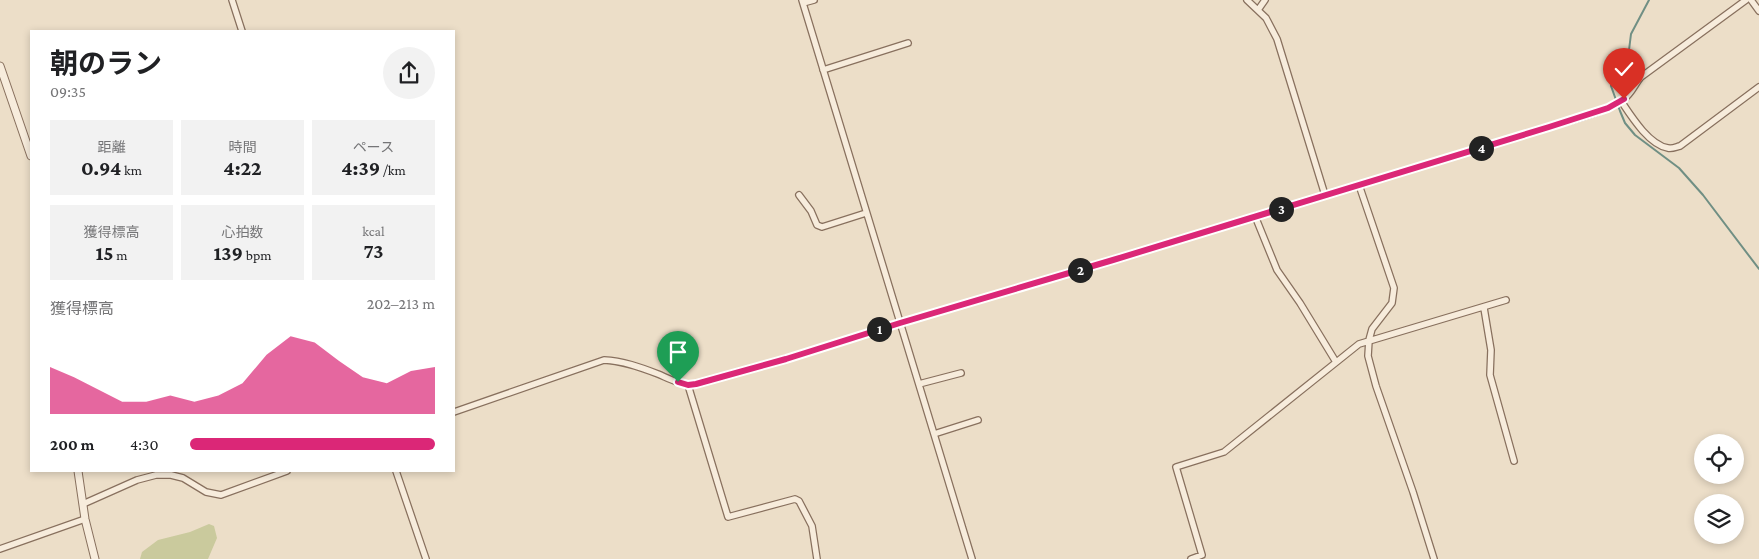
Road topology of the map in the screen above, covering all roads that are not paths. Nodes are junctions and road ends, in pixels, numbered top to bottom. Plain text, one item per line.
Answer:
1 (232, 0) edge
2 (814, 0) edge
3 (1247, 0) edge
4 (1265, 0) edge
5 (1746, 0) edge
6 (1751, 0) edge
7 (803, 2) edge
8 (1258, 10) junction
9 (1759, 11) edge
10 (242, 30) edge
11 (908, 43) dead end
12 (0, 66) edge
13 (823, 70) junction
14 (1759, 88) edge
15 (1621, 101) junction
16 (30, 153) edge
17 (1359, 185) junction
18 (799, 195) dead end
19 (1325, 195) junction
20 (866, 213) junction
21 (1255, 216) junction
22 (1506, 300) dead end
23 (1484, 308) junction
24 (900, 323) junction
25 (1369, 340) junction
26 (1336, 362) junction
27 (962, 373) dead end
28 (918, 384) junction
29 (688, 385) junction
30 (455, 412) edge
31 (978, 420) dead end
32 (934, 434) junction
33 (1514, 461) dead end
34 (78, 472) edge
35 (284, 472) edge
36 (396, 472) edge
37 (83, 504) junction
38 (86, 518) junction
39 (0, 550) edge
40 (96, 559) edge
41 (426, 559) edge
42 (817, 559) edge
43 (972, 559) edge
44 (1191, 559) edge
45 (1434, 559) edge

1 - 10 street
2 - 7 street
3 - 8 street
4 - 8 street
5 - 15 street
6 - 9 street
7 - 13 street
8 - 19 street
11 - 13 street
12 - 16 street
13 - 20 street
14 - 15 street
15 - 17 street
17 - 19 street
17 - 25 street
18 - 20 street
19 - 21 street
20 - 24 street
21 - 24 street
21 - 26 street
22 - 23 street
23 - 25 street
23 - 33 street
24 - 28 street
24 - 29 street
25 - 26 street
25 - 45 street
26 - 44 street
27 - 28 street
28 - 32 street
29 - 30 street
29 - 42 street
31 - 32 street
32 - 43 street
34 - 37 street
35 - 37 street
36 - 41 street
37 - 38 street
38 - 39 street
38 - 40 street

